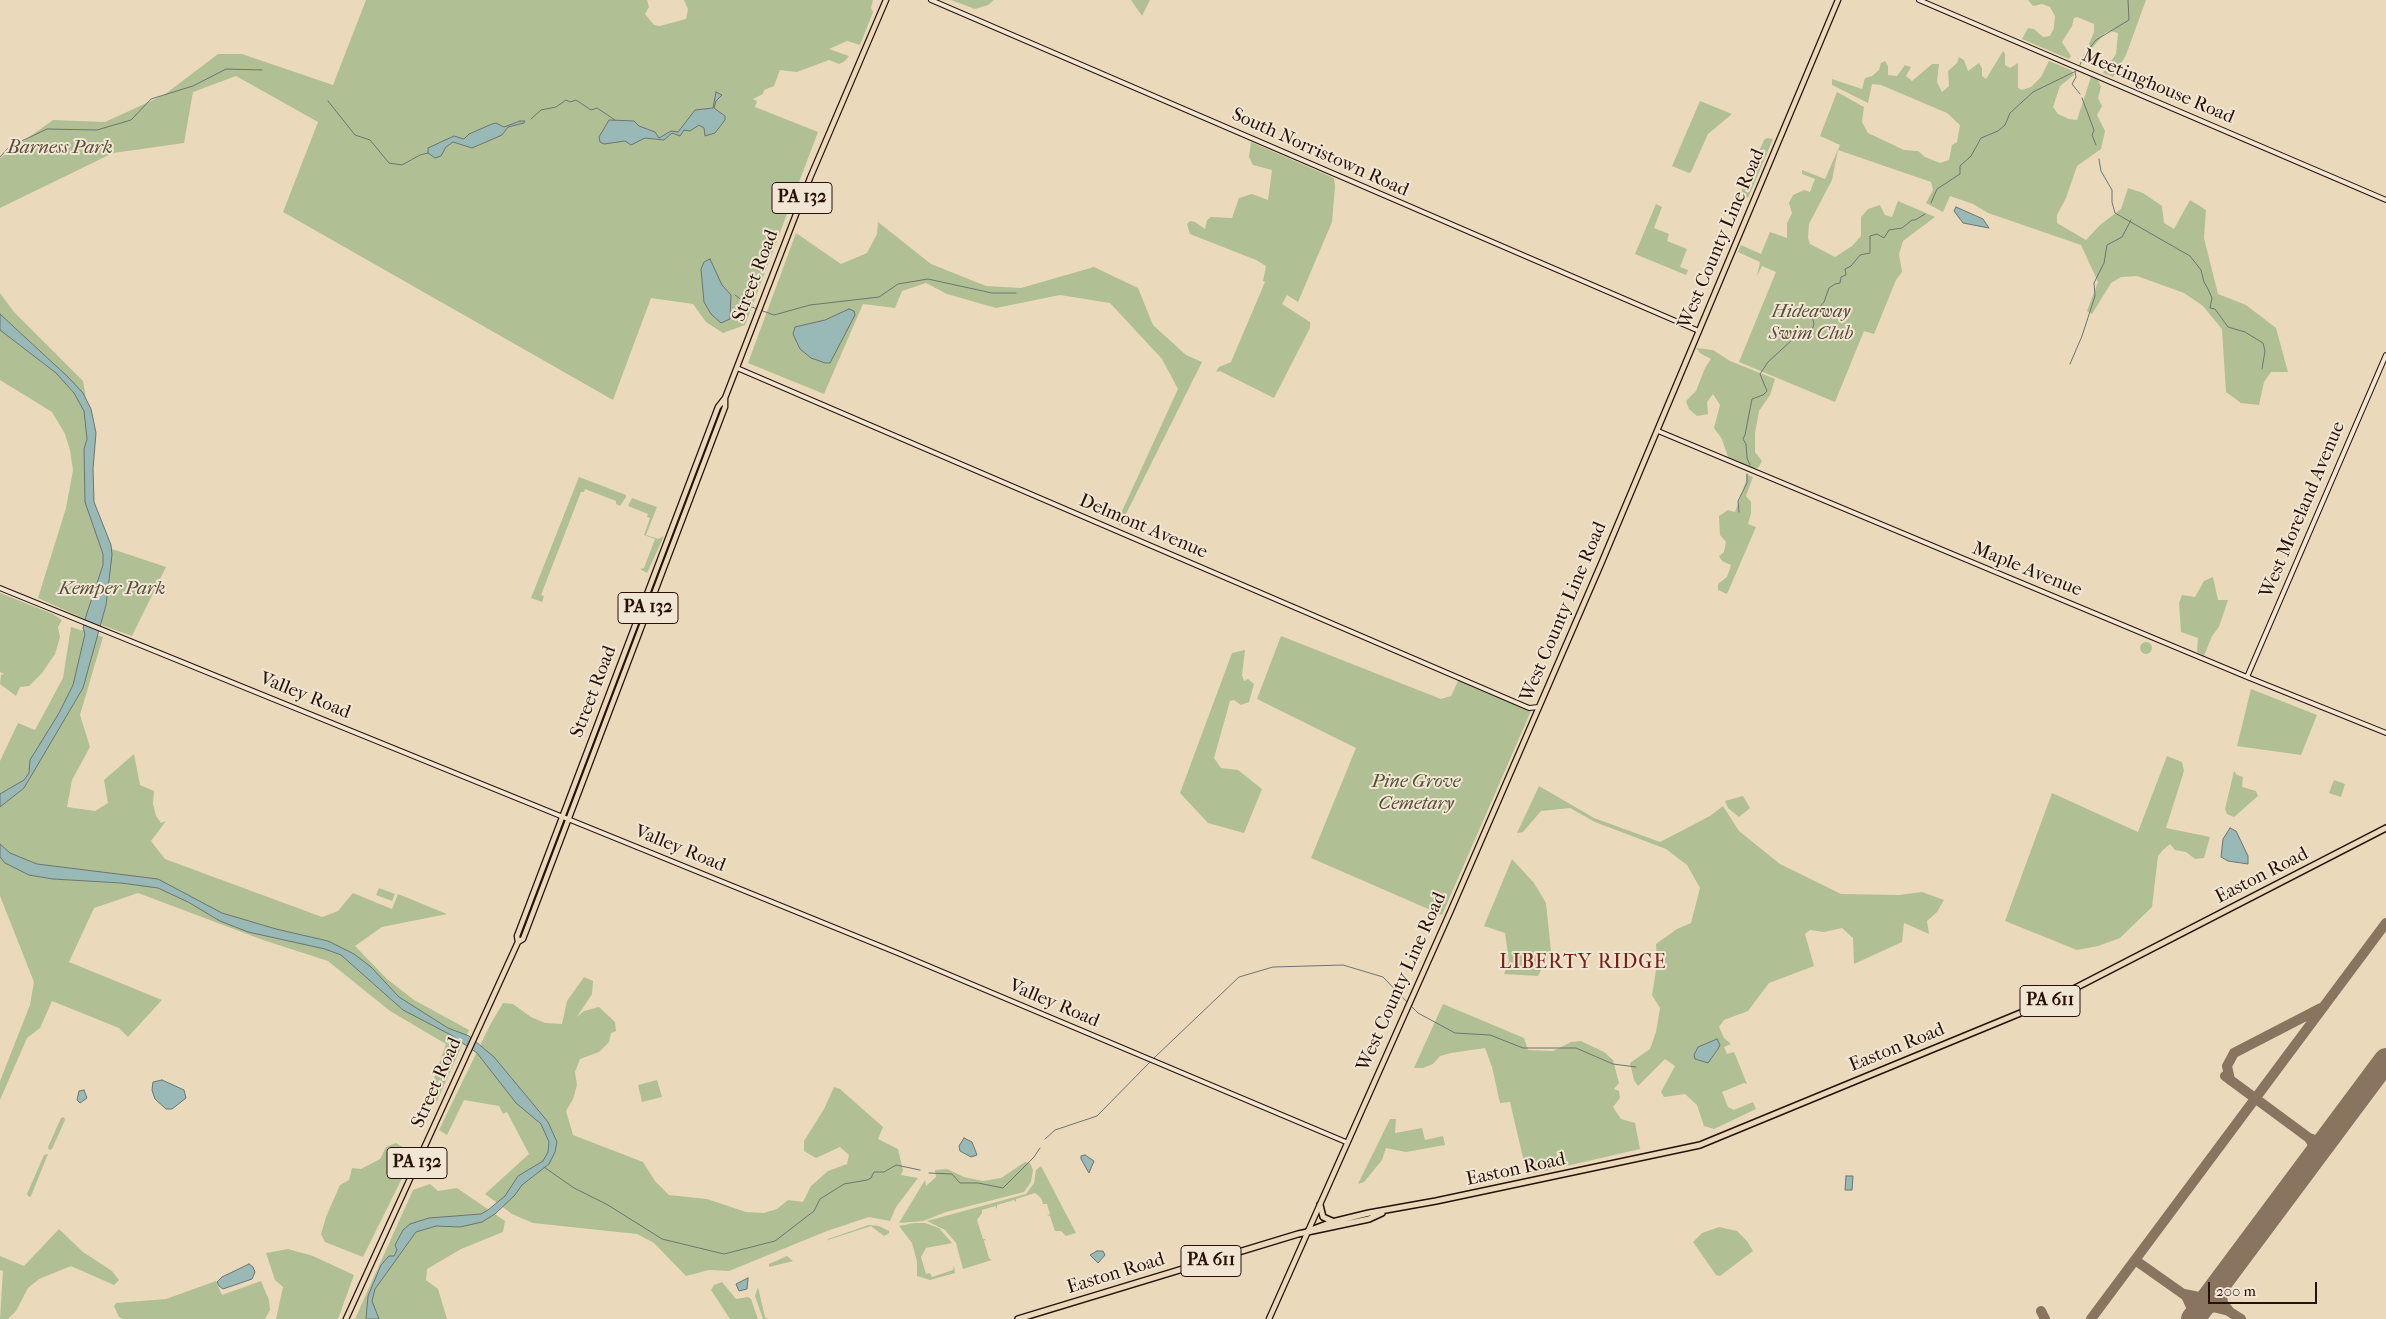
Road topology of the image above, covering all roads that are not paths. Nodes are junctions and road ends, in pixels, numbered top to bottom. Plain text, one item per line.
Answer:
1 (886, 0) edge
2 (931, 0) edge
3 (1838, 0) edge
4 (1919, 0) edge
5 (2386, 200) edge
6 (1699, 331) junction
7 (2386, 354) edge
8 (737, 368) junction
9 (725, 398) junction
10 (1658, 431) junction
11 (0, 588) edge
12 (2246, 678) junction
13 (1539, 708) junction
14 (2386, 733) edge
15 (563, 815) junction
16 (569, 818) junction
17 (2386, 828) edge
18 (518, 942) junction
19 (1346, 1142) junction
20 (1320, 1205) junction
21 (1389, 1210) junction
22 (1332, 1222) junction
23 (1308, 1231) junction
24 (346, 1319) edge
25 (1018, 1319) edge
26 (1269, 1319) edge

1 - 8 main road, Street Road / PA 132
2 - 6 street, South Norristown Road
3 - 6 main road, West County Line Road
4 - 5 street, Meetinghouse Road
6 - 10 main road, West County Line Road
7 - 12 street, West Moreland Avenue
8 - 9 main road, Street Road / PA 132
8 - 13 street, Delmont Avenue
9 - 15 main road, Street Road / PA 132
9 - 16 main road, Street Road / PA 132
10 - 12 street, Maple Avenue
10 - 13 main road, West County Line Road
11 - 15 street, Valley Road
12 - 14 street, Maple Avenue
13 - 19 main road, West County Line Road
15 - 16 street, Valley Road
15 - 18 main road, Street Road / PA 132
16 - 18 main road, Street Road / PA 132
16 - 19 street, Valley Road
17 - 21 highway, Easton Road / PA 611
18 - 24 main road, Street Road / PA 132
19 - 20 main road, West County Line Road
20 - 22 highway
20 - 23 main road, West County Line Road
21 - 22 highway, Easton Road / PA 611
21 - 23 highway, Easton Road / PA 611
22 - 23 highway, Easton Road / PA 611
23 - 25 highway, Easton Road / PA 611
23 - 26 main road, West County Line Road

